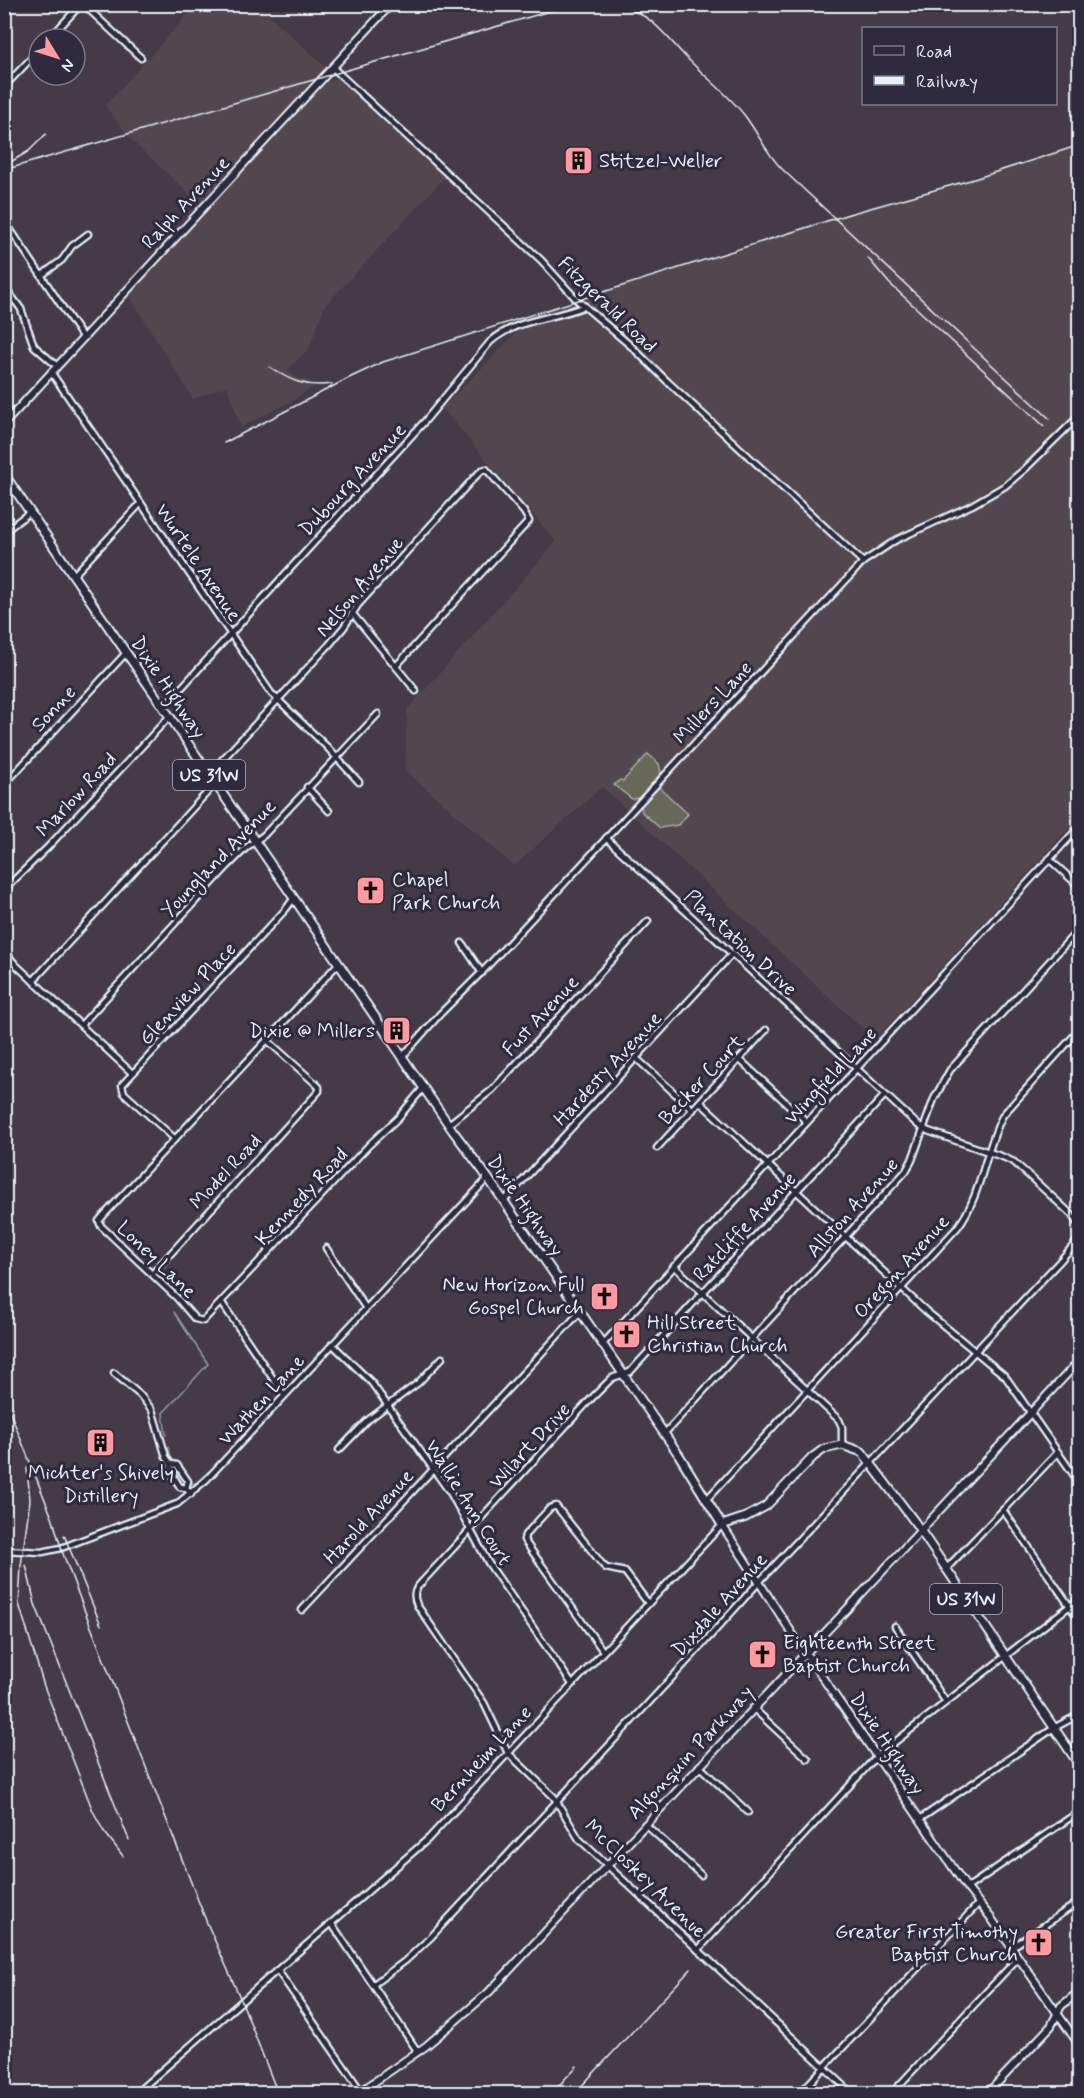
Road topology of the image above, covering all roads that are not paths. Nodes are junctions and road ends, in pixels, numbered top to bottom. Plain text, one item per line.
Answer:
1 (82, 4) edge
2 (391, 4) edge
3 (60, 27) edge
4 (141, 58) dead end
5 (27, 63) edge
6 (333, 68) junction
7 (4, 87) edge
8 (4, 220) edge
9 (88, 234) dead end
10 (42, 275) junction
11 (4, 293) edge
12 (585, 306) junction
13 (83, 338) junction
14 (57, 366) junction
15 (51, 372) junction
16 (1080, 415) edge
17 (4, 424) edge
18 (4, 474) edge
19 (141, 503) junction
20 (30, 512) junction
21 (4, 532) edge
22 (863, 562) junction
23 (73, 576) junction
24 (352, 614) junction
25 (230, 633) junction
26 (126, 653) junction
27 (396, 666) junction
28 (416, 691) dead end
29 (277, 700) junction
30 (163, 708) junction
31 (378, 714) dead end
32 (169, 717) junction
33 (337, 757) junction
34 (209, 774) junction
35 (359, 782) dead end
36 (215, 784) junction
37 (4, 785) edge
38 (307, 787) junction
39 (329, 811) dead end
40 (1080, 826) edge
41 (606, 838) junction
42 (256, 840) junction
43 (1049, 859) junction
44 (1080, 887) edge
45 (4, 890) edge
46 (294, 898) junction
47 (648, 921) dead end
48 (1080, 928) edge
49 (462, 943) dead end
50 (4, 951) edge
51 (732, 954) junction
52 (338, 964) junction
53 (482, 972) junction
54 (33, 981) junction
55 (81, 1025) junction
56 (1080, 1029) edge
57 (766, 1030) dead end
58 (267, 1040) junction
59 (403, 1056) junction
60 (636, 1058) junction
61 (739, 1059) junction
62 (856, 1068) junction
63 (132, 1073) junction
64 (424, 1087) junction
65 (885, 1095) junction
66 (700, 1102) junction
67 (693, 1110) junction
68 (807, 1122) junction
69 (449, 1124) junction
70 (923, 1128) junction
71 (175, 1139) junction
72 (657, 1148) dead end
73 (988, 1152) junction
74 (768, 1164) junction
75 (488, 1178) junction
76 (796, 1191) junction
77 (504, 1201) junction
78 (1080, 1227) edge
79 (845, 1237) junction
80 (1080, 1238) edge
81 (326, 1248) dead end
82 (674, 1266) junction
83 (152, 1274) junction
84 (901, 1289) junction
85 (702, 1293) junction
86 (222, 1303) junction
87 (365, 1307) junction
88 (580, 1312) junction
89 (198, 1321) joint
90 (752, 1339) junction
91 (332, 1344) junction
92 (602, 1345) junction
93 (976, 1352) junction
94 (442, 1358) dead end
95 (1080, 1360) edge
96 (114, 1373) dead end
97 (622, 1373) junction
98 (808, 1390) junction
99 (284, 1395) junction
100 (388, 1406) junction
101 (1031, 1412) junction
102 (664, 1434) junction
103 (842, 1444) junction
104 (339, 1450) dead end
105 (1058, 1452) junction
106 (872, 1462) junction
107 (171, 1464) junction
108 (432, 1470) junction
109 (1080, 1484) edge
110 (186, 1488) junction
111 (191, 1494) junction
112 (707, 1499) junction
113 (1003, 1510) junction
114 (722, 1525) junction
115 (470, 1530) junction
116 (920, 1530) junction
117 (4, 1550) edge
118 (946, 1569) junction
119 (759, 1582) junction
120 (414, 1596) joint
121 (1080, 1598) edge
122 (648, 1603) junction
123 (1070, 1606) junction
124 (302, 1610) dead end
125 (1080, 1621) edge
126 (895, 1626) dead end
127 (603, 1652) junction
128 (806, 1652) junction
129 (1005, 1656) junction
130 (573, 1684) junction
131 (946, 1702) junction
132 (753, 1708) junction
133 (1080, 1714) edge
134 (1054, 1728) junction
135 (508, 1753) junction
136 (877, 1756) junction
137 (808, 1759) dead end
138 (699, 1766) junction
139 (1080, 1766) edge
140 (557, 1801) junction
141 (1080, 1811) edge
142 (748, 1812) dead end
143 (920, 1818) junction
144 (645, 1824) junction
145 (608, 1865) junction
146 (701, 1875) dead end
147 (967, 1888) junction
148 (1080, 1901) edge
149 (979, 1903) junction
150 (332, 1924) junction
151 (1011, 1948) junction
152 (698, 1950) junction
153 (1018, 1958) junction
154 (278, 1971) junction
155 (374, 1984) junction
156 (1080, 1991) edge
157 (1057, 2013) junction
158 (1080, 2046) edge
159 (418, 2052) junction
160 (824, 2067) junction
161 (360, 2093) edge
162 (135, 2094) edge
163 (800, 2094) edge
164 (853, 2094) edge
165 (891, 2094) edge
166 (987, 2094) edge

1 - 3 street
1 - 4 street
2 - 6 street, Ralph Avenue
5 - 7 street
6 - 12 street, Fitzgerald Road
6 - 13 street, Ralph Avenue
8 - 10 street
9 - 10 street
10 - 13 street
11 - 14 street
12 - 22 street, Fitzgerald Road
12 - 25 street, Dubourg Avenue
13 - 14 street, Ralph Avenue
14 - 15 street, Ralph Avenue
15 - 17 street, Ralph Avenue
15 - 19 street, Wurtele Avenue
16 - 22 street, Millers Lane
18 - 20 main road, Dixie Highway / US 31W
19 - 23 street
19 - 25 street, Wurtele Avenue
20 - 21 street
20 - 23 main road, Dixie Highway / US 31W
22 - 41 street, Millers Lane
23 - 26 main road, Dixie Highway / US 31W
24 - 27 street
24 - 27 street, Nelson Avenue
24 - 29 street, Nelson Avenue
25 - 29 street, Wurtele Avenue
25 - 30 street, Dubourg Avenue
26 - 30 main road, Dixie Highway / US 31W
26 - 37 street, Sonne
27 - 28 street
29 - 33 street, Wurtele Avenue
29 - 34 street, Nelson Avenue
30 - 32 main road, Dixie Highway / US 31W
31 - 33 street, Youngland Avenue
32 - 34 main road, Dixie Highway / US 31W
32 - 45 street, Marlow Road
33 - 35 street, Wurtele Avenue
33 - 38 street, Youngland Avenue
34 - 36 main road, Dixie Highway / US 31W
36 - 42 main road, Dixie Highway / US 31W
36 - 54 street
38 - 39 street
38 - 42 street, Youngland Avenue
40 - 43 street, Wingfield Lane
41 - 51 street, Plantation Drive
41 - 53 street, Millers Lane
42 - 46 main road, Dixie Highway / US 31W
42 - 55 street, Youngland Avenue
43 - 44 street
43 - 62 street, Wingfield Lane
46 - 52 main road, Dixie Highway / US 31W
46 - 63 street, Glenview Place
47 - 69 street, Fust Avenue
48 - 70 street, Allston Avenue
49 - 53 street
50 - 54 street
51 - 60 street, Hardesty Avenue
51 - 62 street, Plantation Drive
52 - 58 street, Loney Lane
52 - 59 main road, Dixie Highway / US 31W
53 - 59 street, Millers Lane
54 - 55 street
55 - 63 street
56 - 73 street, Oregon Avenue
57 - 61 street, Becker Court
58 - 71 street, Loney Lane
58 - 83 street, Model Road
59 - 64 main road, Dixie Highway / US 31W
60 - 67 street
60 - 77 street, Hardesty Avenue
61 - 66 street, Becker Court
61 - 68 street
62 - 65 street, Plantation Drive
62 - 68 street, Wingfield Lane
63 - 71 street
64 - 69 main road, Dixie Highway / US 31W
64 - 86 street, Kennedy Road
65 - 70 street, Plantation Drive
65 - 76 street, Ratcliffe Avenue
66 - 67 street, Becker Court
66 - 74 street
67 - 72 street, Becker Court
68 - 74 street, Wingfield Lane
69 - 75 main road, Dixie Highway / US 31W
70 - 73 street
70 - 79 street, Allston Avenue
71 - 83 street, Loney Lane
73 - 78 street
73 - 84 street, Oregon Avenue
74 - 76 street
74 - 82 street, Wingfield Lane
75 - 77 main road, Dixie Highway / US 31W
75 - 87 street, Wathen Lane
76 - 79 street
76 - 85 street, Ratcliffe Avenue
77 - 88 main road, Dixie Highway / US 31W
79 - 84 street
79 - 90 street, Allston Avenue
80 - 93 street, Dixdale Avenue
81 - 87 street
82 - 85 street
82 - 92 street, Wingfield Lane
83 - 89 street, Loney Lane
84 - 93 street
84 - 98 street, Oregon Avenue
85 - 90 street
85 - 97 street, Ratcliffe Avenue
86 - 89 street, Kennedy Road
86 - 99 street, Loney Lane
87 - 91 street, Wathen Lane
88 - 92 main road, Dixie Highway / US 31W
88 - 108 street, Harold Avenue
90 - 98 street
90 - 102 street, Allston Avenue
91 - 99 street, Wathen Lane
91 - 100 street, Wallie Ann Court
92 - 97 main road, Dixie Highway / US 31W
93 - 101 street
93 - 106 street, Dixdale Avenue
94 - 100 street
95 - 101 street, Algonquin Parkway
96 - 107 street
97 - 102 main road, Dixie Highway / US 31W
97 - 115 street, Wilart Drive
98 - 103 street
98 - 112 street, Oregon Avenue
99 - 111 street, Wathen Lane
100 - 104 street
100 - 108 street, Wallie Ann Court
101 - 105 street
101 - 116 street, Algonquin Parkway
102 - 112 main road, Dixie Highway / US 31W
103 - 106 main road, US 31W
103 - 114 main road, Bernheim Lane
105 - 109 street
105 - 113 street
106 - 116 main road, US 31W
106 - 119 street, Dixdale Avenue
107 - 110 street
107 - 110 street
108 - 115 street, Wallie Ann Court
108 - 124 street, Harold Avenue
110 - 111 street
111 - 117 street, Wathen Lane
112 - 114 main road, Dixie Highway / US 31W
113 - 118 street
113 - 123 street
114 - 119 street, Dixie Highway
114 - 122 street, Bernheim Lane
115 - 120 street, Wilart Drive
115 - 130 street, Wallie Ann Court
116 - 118 main road, US 31W
116 - 128 street, Algonquin Parkway
118 - 129 main road, US 31W
119 - 128 street, Dixie Highway
119 - 140 street, Dixdale Avenue
120 - 135 street, McCloskey Avenue
121 - 123 street
122 - 127 street, Bernheim Lane
122 - 127 street
123 - 125 street
123 - 129 street
126 - 131 street
127 - 130 street, Bernheim Lane
128 - 132 street, Algonquin Parkway
128 - 136 street, Dixie Highway
129 - 131 street
129 - 134 main road, US 31W
130 - 135 street, Bernheim Lane
131 - 136 street
132 - 137 street
132 - 138 street, Algonquin Parkway
133 - 134 street
134 - 139 main road, US 31W
134 - 143 street
135 - 140 street, McCloskey Avenue
135 - 150 street, Bernheim Lane
136 - 143 street, Dixie Highway
136 - 152 street
138 - 142 street
138 - 144 street, Algonquin Parkway
140 - 145 street, McCloskey Avenue
140 - 155 street, Dixdale Avenue
141 - 147 street
143 - 147 street, Dixie Highway
144 - 145 street, Algonquin Parkway
144 - 146 street
145 - 152 street, McCloskey Avenue
145 - 159 street, Algonquin Parkway
147 - 149 street, Dixie Highway
148 - 151 street
149 - 151 street, Dixie Highway
149 - 160 street
150 - 154 street, Bernheim Lane
150 - 155 street
151 - 153 street, Dixie Highway
152 - 160 street, McCloskey Avenue
153 - 157 street, Dixie Highway
153 - 165 street
154 - 161 street
154 - 162 street, Bernheim Lane
155 - 159 street
156 - 157 street
157 - 158 street, Dixie Highway
157 - 166 street
159 - 161 street, Algonquin Parkway
160 - 163 street
160 - 164 street, McCloskey Avenue

